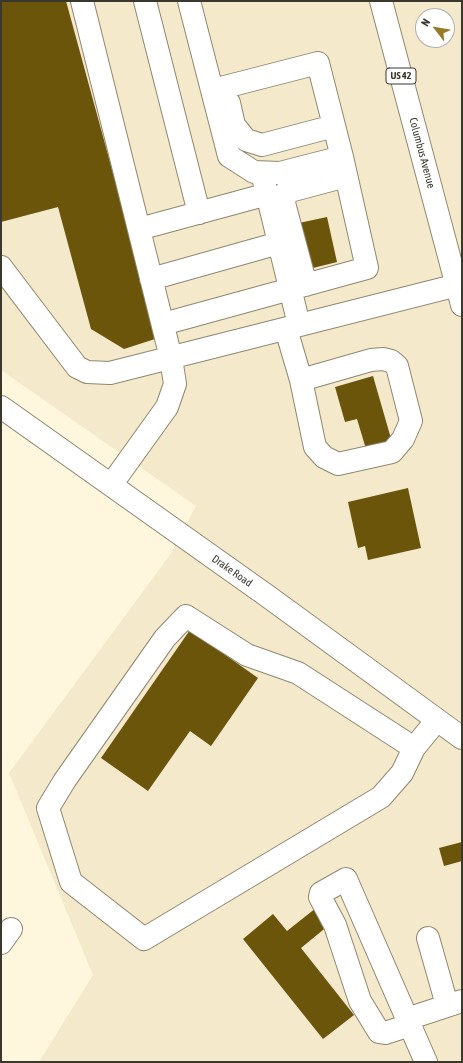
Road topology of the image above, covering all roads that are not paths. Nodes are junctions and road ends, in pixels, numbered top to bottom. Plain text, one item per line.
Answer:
1 (82, 1) edge
2 (145, 1) edge
3 (189, 1) edge
4 (381, 1) edge
5 (218, 88) junction
6 (334, 126) junction
7 (344, 166) junction
8 (262, 172) junction
9 (268, 194) junction
10 (199, 213) junction
11 (139, 229) junction
12 (279, 243) junction
13 (1, 267) edge
14 (152, 279) junction
15 (298, 287) junction
16 (460, 291) edge
17 (163, 324) junction
18 (293, 327) junction
19 (171, 358) junction
20 (301, 380) junction
21 (1, 407) edge
22 (111, 485) junction
23 (437, 720) junction
24 (462, 738) edge
25 (414, 748) junction
26 (428, 938) dead end
27 (454, 1003) edge
28 (408, 1022) junction
29 (426, 1062) edge

1 - 11 street
2 - 10 street
3 - 5 street
4 - 16 street, Columbus Avenue / US 42
5 - 6 street
5 - 6 street
5 - 8 street
6 - 7 street
7 - 8 street
7 - 15 street
7 - 15 street
8 - 9 street
9 - 10 street
9 - 12 street
10 - 11 street
11 - 14 street
12 - 14 street
12 - 15 street
13 - 19 street
14 - 17 street
15 - 17 street
15 - 18 street
16 - 18 street
17 - 19 street
18 - 19 street
18 - 20 street
19 - 22 street
20 - 20 street
21 - 22 street, Drake Road
22 - 23 street, Drake Road
23 - 24 street, Drake Road
23 - 25 street
25 - 25 street
26 - 27 street
27 - 28 street
28 - 28 street
28 - 29 street

